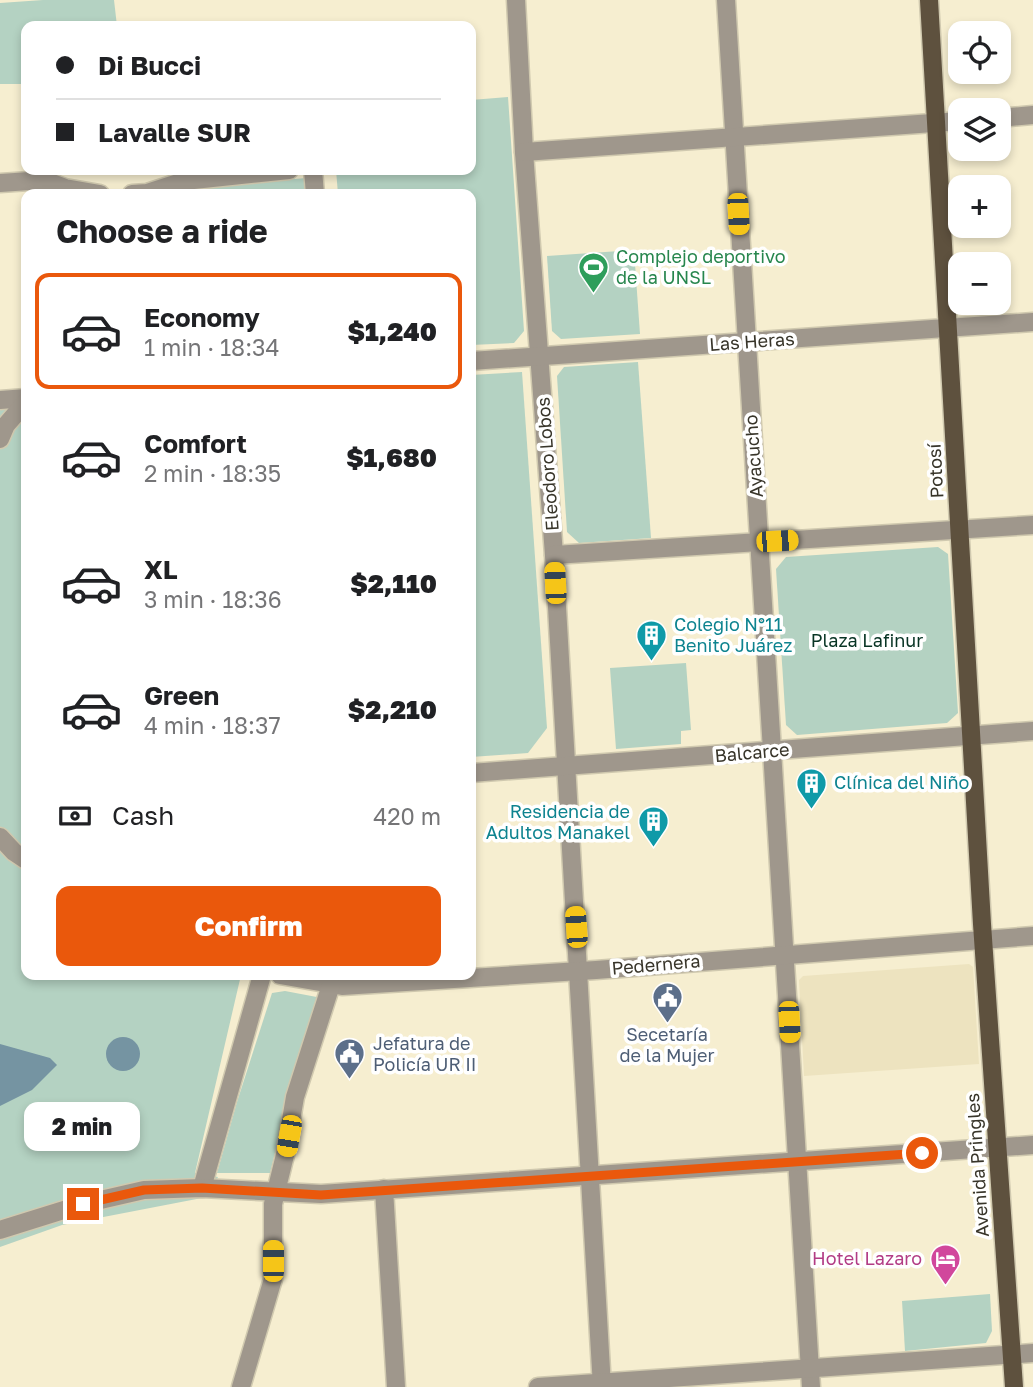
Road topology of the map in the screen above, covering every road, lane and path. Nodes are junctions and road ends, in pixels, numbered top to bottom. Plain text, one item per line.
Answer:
1 (516, 0) edge
2 (726, 0) edge
3 (929, 0) edge
4 (1033, 116) edge
5 (1011, 117) edge
6 (936, 122) junction
7 (948, 122) edge
8 (734, 137) junction
9 (524, 152) junction
10 (241, 175) edge
11 (0, 183) edge
12 (71, 189) edge
13 (159, 189) edge
14 (1033, 322) edge
15 (949, 329) junction
16 (745, 342) junction
17 (541, 355) junction
18 (476, 361) edge
19 (0, 400) edge
20 (21, 400) edge
21 (21, 406) edge
22 (0, 439) edge
23 (1033, 525) edge
24 (960, 530) junction
25 (760, 542) junction
26 (554, 555) junction
27 (1033, 731) edge
28 (971, 736) junction
29 (773, 751) junction
30 (566, 766) junction
31 (476, 773) edge
32 (0, 837) edge
33 (21, 857) edge
34 (1033, 936) edge
35 (983, 940) junction
36 (786, 955) junction
37 (579, 970) junction
38 (476, 976) edge
39 (261, 980) edge
40 (306, 980) edge
41 (414, 980) edge
42 (331, 985) junction
43 (1033, 1145) edge
44 (998, 1148) junction
45 (796, 1162) junction
46 (589, 1177) junction
47 (202, 1188) junction
48 (384, 1189) junction
49 (275, 1191) junction
50 (0, 1230) edge
51 (1033, 1353) edge
52 (1012, 1354) junction
53 (811, 1378) edge
54 (602, 1386) edge
55 (241, 1387) edge
56 (396, 1387) edge
57 (538, 1387) edge
58 (1014, 1387) edge

1 - 9 street, Eleodoro Lobos
2 - 8 street, Ayacucho
3 - 6 main road, Potosí
4 - 5 street
6 - 7 street
6 - 8 street
6 - 15 main road, Potosí
8 - 9 street
8 - 16 street, Ayacucho
9 - 17 street, Eleodoro Lobos
10 - 13 street
11 - 12 street
14 - 15 street, Las Heras
15 - 16 street, Las Heras
15 - 24 main road, Potosí
16 - 17 street, Las Heras
16 - 25 street, Ayacucho
17 - 18 street, Las Heras
17 - 26 street, Eleodoro Lobos
19 - 20 street
21 - 22 street
23 - 24 street
24 - 25 street
24 - 28 main road, Potosí
25 - 26 street
25 - 29 street, Ayacucho
26 - 30 street, Eleodoro Lobos
27 - 28 street, Balcarce
28 - 29 street, Balcarce
28 - 35 main road, Potosí
29 - 30 street, Balcarce
29 - 36 street, Ayacucho
30 - 31 street, Balcarce
30 - 37 street, Eleodoro Lobos
32 - 33 street
34 - 35 street, Pedernera
35 - 36 street, Pedernera
35 - 44 main road, Avenida Pringles
36 - 37 street, Pedernera
36 - 45 street, Ayacucho
37 - 38 street, Pedernera
37 - 46 street, Eleodoro Lobos
39 - 47 street
40 - 42 street, Pedernera
41 - 42 street, Pedernera
42 - 49 street
43 - 44 street
44 - 45 street
44 - 52 main road, Avenida Pringles
45 - 46 street
45 - 53 street, Ayacucho
46 - 48 street
46 - 54 street, Eleodoro Lobos
47 - 49 street
47 - 50 street
48 - 49 street
48 - 56 street
49 - 55 street
51 - 52 street
52 - 53 street
52 - 58 main road, Avenida Pringles
53 - 54 street
54 - 57 street

